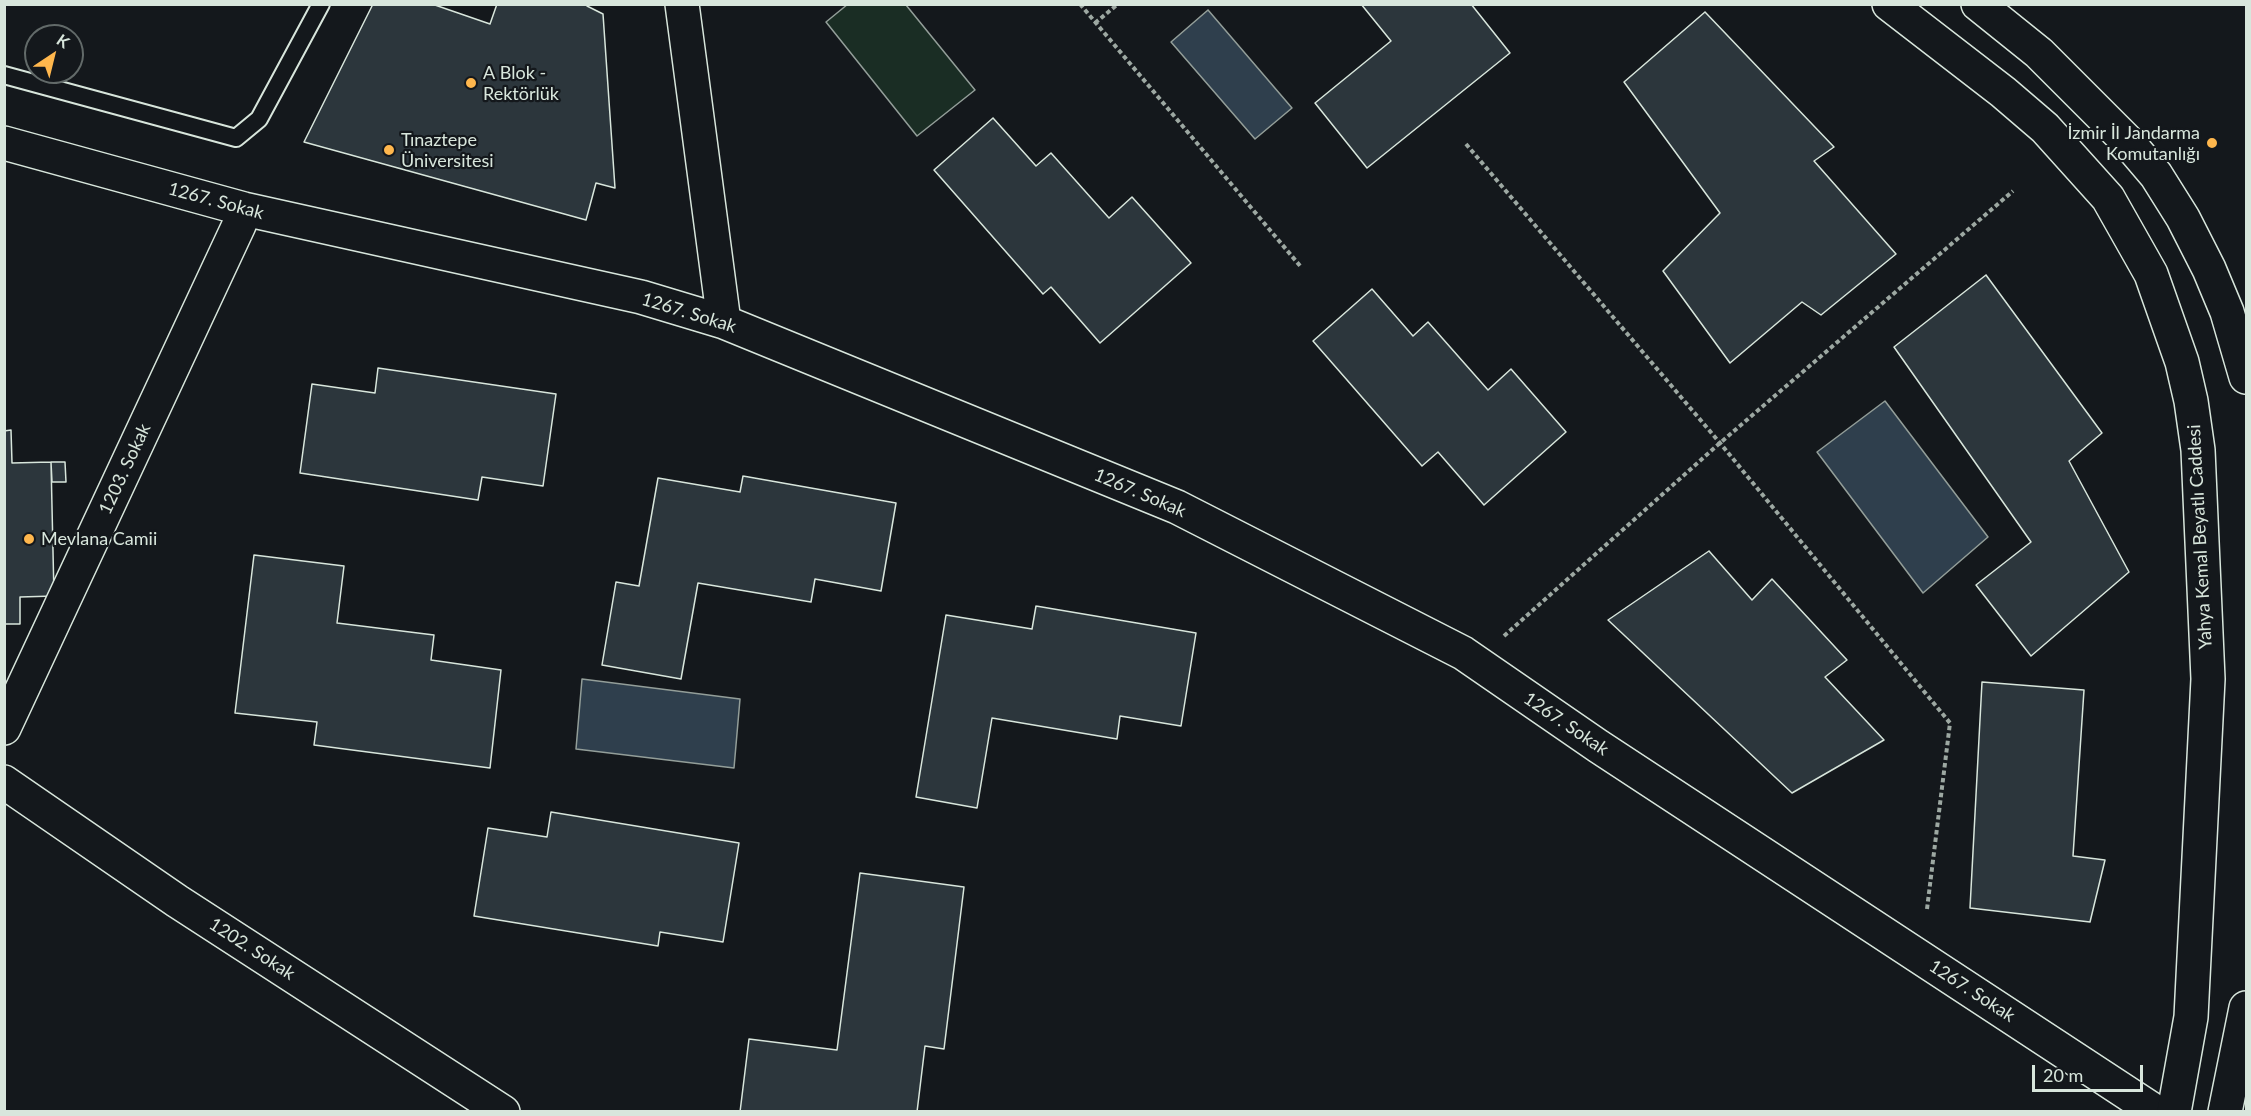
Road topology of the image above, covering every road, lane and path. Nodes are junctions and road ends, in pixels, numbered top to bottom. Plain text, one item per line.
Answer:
1 (321, 4) edge
2 (682, 4) edge
3 (1080, 4) edge
4 (1118, 4) edge
5 (1889, 4) edge
6 (1978, 4) edge
7 (1095, 23) junction
8 (4, 75) edge
9 (4, 143) edge
10 (1466, 144) dead end
11 (2013, 191) dead end
12 (244, 209) junction
13 (1300, 267) dead end
14 (724, 322) junction
15 (2247, 377) edge
16 (1720, 443) junction
17 (1504, 636) dead end
18 (4, 728) edge
19 (4, 782) edge
20 (1928, 909) dead end
21 (2247, 1008) edge
22 (503, 1112) edge
23 (2156, 1112) edge
24 (2174, 1112) edge
25 (2225, 1112) edge

1 - 8 lane
2 - 14 street
3 - 7 path
4 - 7 path
5 - 24 street, Yahya Kemal Beyatlı Caddesi
6 - 15 street
7 - 13 path
9 - 12 street, 1267. Sokak
10 - 16 path
11 - 16 path
12 - 14 street, 1267. Sokak
12 - 18 street, 1203. Sokak
14 - 23 street, 1267. Sokak
16 - 17 path
16 - 20 path
19 - 22 street, 1202. Sokak
21 - 25 street

